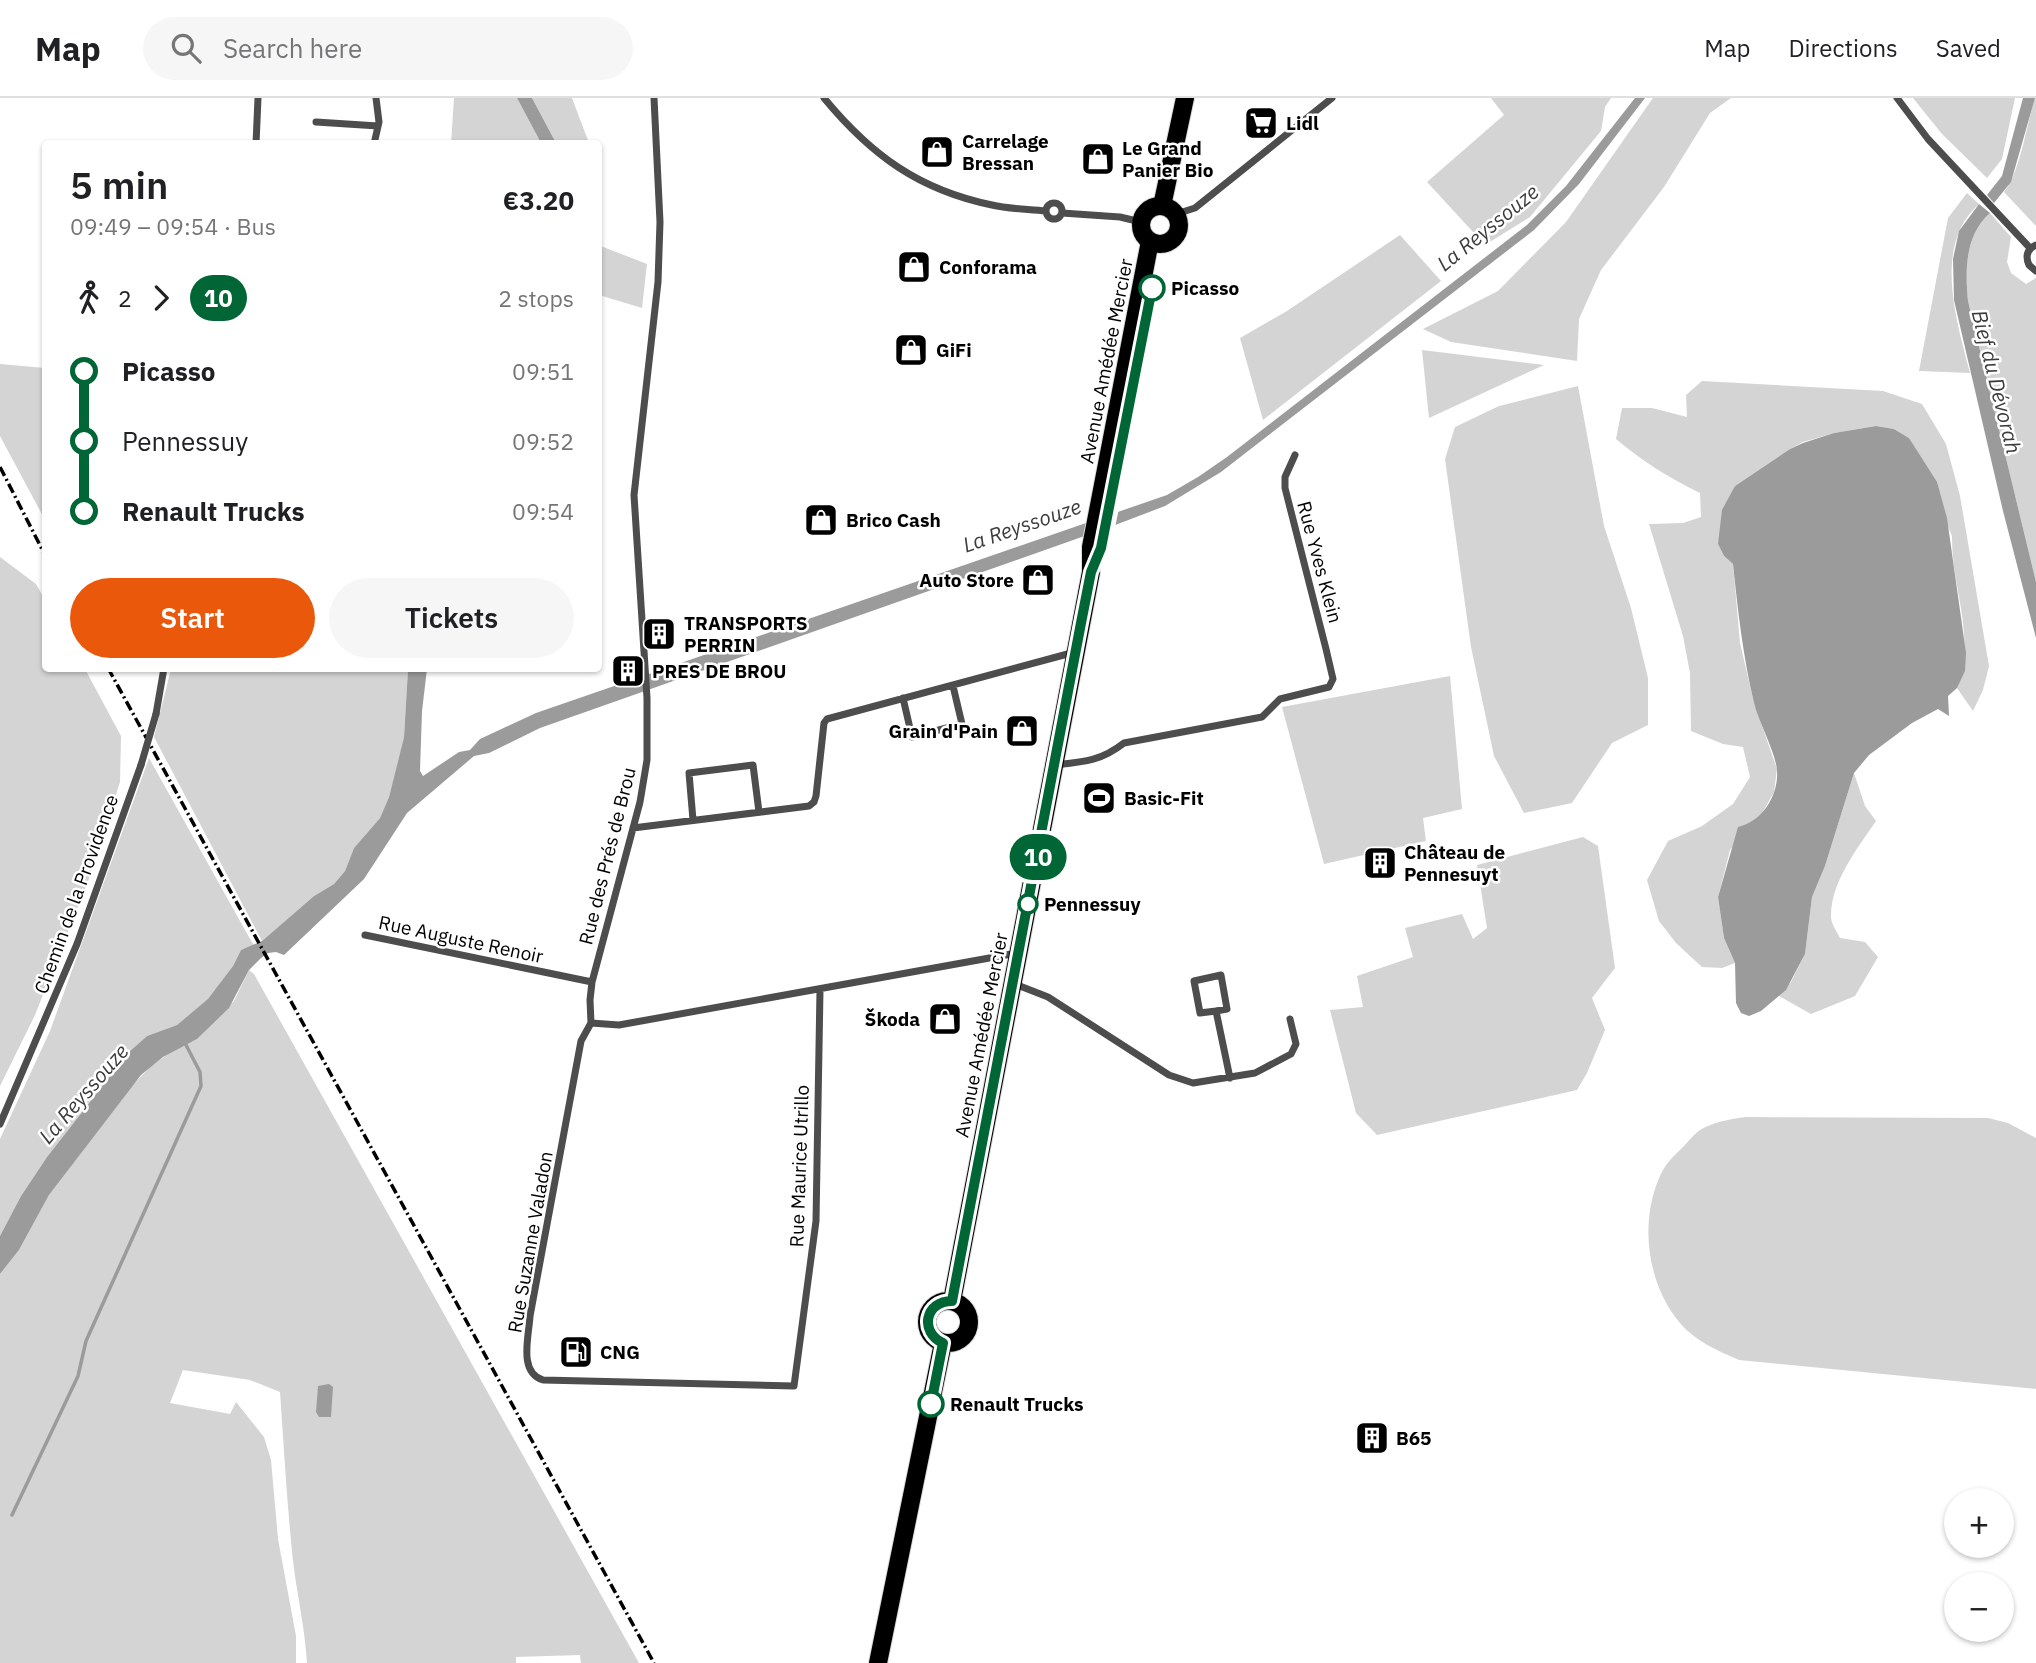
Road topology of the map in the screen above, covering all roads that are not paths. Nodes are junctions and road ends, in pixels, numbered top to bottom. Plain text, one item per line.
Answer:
1 (258, 98) edge
2 (376, 98) edge
3 (654, 98) edge
4 (824, 98) edge
5 (1185, 98) edge
6 (1332, 98) edge
7 (1897, 98) edge
8 (316, 121) dead end
9 (378, 126) junction
10 (256, 140) edge
11 (375, 140) edge
12 (1169, 210) junction
13 (1045, 211) junction
14 (1062, 213) junction
15 (1141, 222) junction
16 (1156, 242) junction
17 (2033, 247) edge
18 (2036, 271) edge
19 (1295, 455) dead end
20 (1076, 652) junction
21 (163, 672) edge
22 (953, 685) junction
23 (903, 698) junction
24 (1055, 765) junction
25 (759, 812) junction
26 (693, 820) junction
27 (633, 828) junction
28 (365, 935) dead end
29 (1017, 953) junction
30 (592, 982) junction
31 (1011, 983) junction
32 (820, 990) junction
33 (1216, 1011) junction
34 (1290, 1019) dead end
35 (591, 1023) junction
36 (1230, 1078) junction
37 (0, 1124) edge
38 (952, 1301) junction
39 (943, 1343) junction
40 (794, 1386) joint
41 (878, 1663) edge

1 - 10 street
2 - 9 street
3 - 27 street, Rue des Prés de Brou
4 - 13 street
5 - 12 main road
6 - 12 street
7 - 17 street
8 - 9 street
9 - 11 street
12 - 15 main road
12 - 16 main road
13 - 14 street
13 - 14 street
14 - 15 street
15 - 16 main road
16 - 20 main road, Avenue Amédée Mercier
17 - 18 street
19 - 24 street, Rue Yves Klein
20 - 22 street
20 - 24 main road, Avenue Amédée Mercier
21 - 37 street, Chemin de la Providence, bridge
22 - 23 street
22 - 23 street
23 - 25 street
24 - 29 main road, Avenue Amédée Mercier
25 - 26 street
25 - 26 street
26 - 27 street
27 - 30 street, Rue des Prés de Brou
28 - 30 street, Rue Auguste Renoir
29 - 31 main road, Avenue Amédée Mercier
29 - 32 street
30 - 35 street, Rue des Prés de Brou
31 - 36 street
31 - 38 main road, Avenue Amédée Mercier
32 - 35 street
32 - 40 street, Rue Maurice Utrillo
33 - 33 street
33 - 36 street
34 - 36 street
35 - 40 street, Rue Suzanne Valadon
38 - 39 main road
38 - 39 main road
39 - 41 main road

